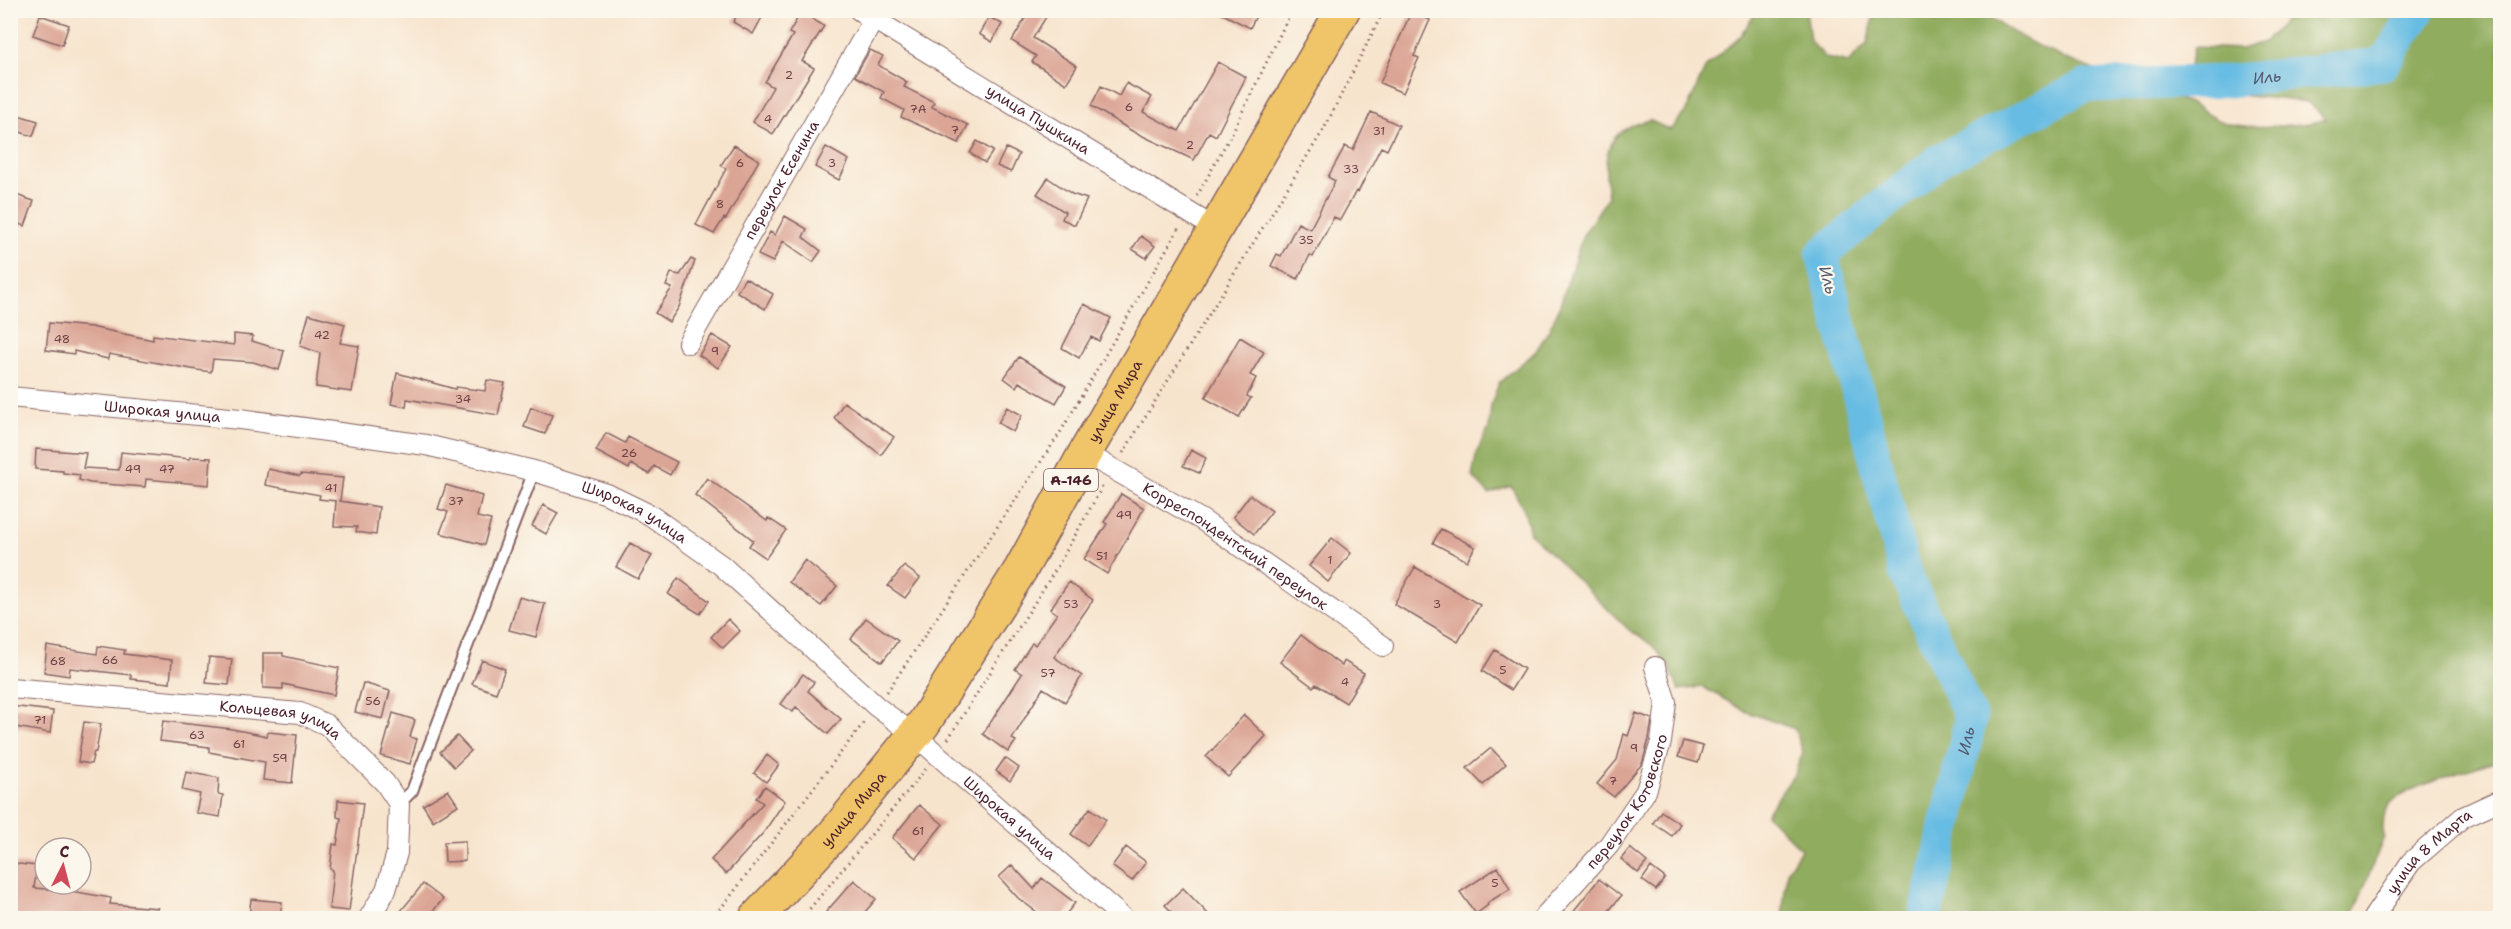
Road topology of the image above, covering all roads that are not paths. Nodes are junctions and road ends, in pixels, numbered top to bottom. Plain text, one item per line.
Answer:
1 (1343, 10) edge
2 (867, 15) edge
3 (1216, 229) junction
4 (688, 343) dead end
5 (10, 397) edge
6 (1085, 453) junction
7 (534, 471) junction
8 (1383, 646) dead end
9 (1655, 667) dead end
10 (10, 687) edge
11 (916, 736) junction
12 (2500, 800) edge
13 (399, 804) junction
14 (369, 918) edge
15 (756, 918) edge
16 (1123, 918) edge
17 (1543, 918) edge
18 (2373, 918) edge

1 - 3 highway, улица Мира / А-146
2 - 3 street, улица Пушкина
2 - 4 street, переулок Есенина
3 - 6 highway, улица Мира / А-146
5 - 7 street, Широкая улица
6 - 8 street, Корреспондентский переулок
6 - 11 highway, улица Мира / А-146
7 - 11 street, Широкая улица
7 - 13 lane
9 - 17 street, переулок Котовского
10 - 13 street, Кольцевая улица
11 - 15 highway, улица Мира / А-146
11 - 16 street, Широкая улица
12 - 18 street, улица 8 Марта
13 - 14 street

